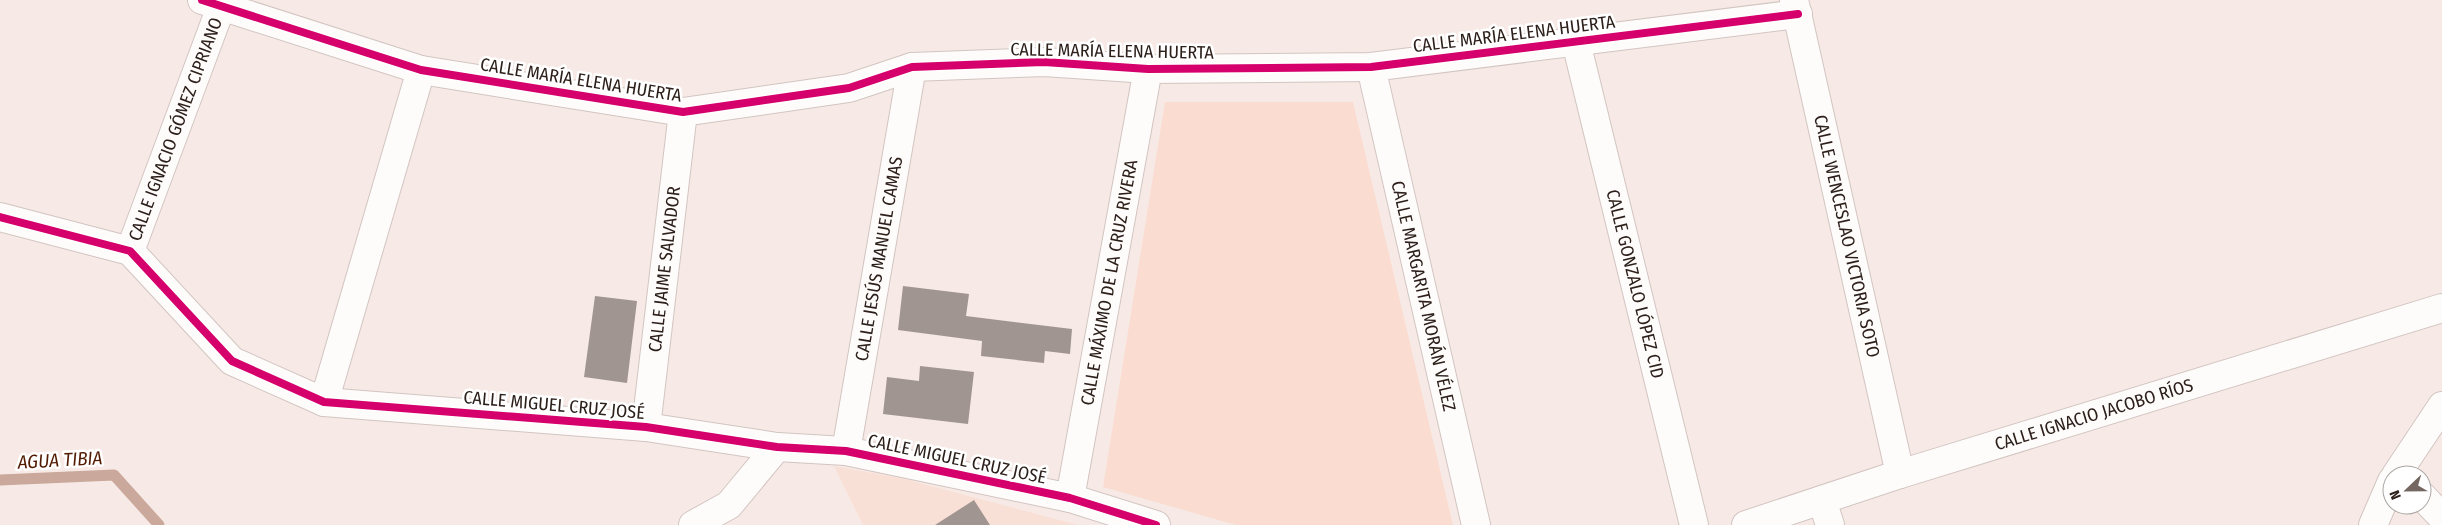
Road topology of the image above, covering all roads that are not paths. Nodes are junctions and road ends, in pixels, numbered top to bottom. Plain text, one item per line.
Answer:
1 (211, 3) edge
2 (1796, 7) edge
3 (1576, 42) junction
4 (912, 67) junction
5 (1371, 67) junction
6 (1148, 69) junction
7 (421, 70) junction
8 (683, 112) junction
9 (0, 218) edge
10 (130, 251) junction
11 (2442, 308) edge
12 (324, 402) junction
13 (2442, 406) edge
14 (646, 427) junction
15 (777, 447) junction
16 (846, 451) junction
17 (2404, 465) edge
18 (1900, 474) junction
19 (1070, 498) junction
20 (2432, 506) edge
21 (2382, 507) edge
22 (1826, 513) edge
23 (2442, 516) edge
24 (693, 525) edge
25 (1156, 525) edge
26 (1476, 525) edge
27 (1694, 525) edge
28 (1746, 525) edge
29 (2373, 525) edge

1 - 7 street, CALLE MARÍA ELENA HUERTA
1 - 10 street, CALLE IGNACIO GÓMEZ CIPRIANO
2 - 3 street, CALLE MARÍA ELENA HUERTA
2 - 18 street, CALLE WENCESLAO VICTORIA SOTO
3 - 5 street, CALLE MARÍA ELENA HUERTA
3 - 27 street, CALLE GONZALO LÓPEZ CID
4 - 6 street, CALLE MARÍA ELENA HUERTA
4 - 8 street, CALLE MARÍA ELENA HUERTA
4 - 16 street, CALLE JESÚS MANUEL CAMAS
5 - 6 street, CALLE MARÍA ELENA HUERTA
5 - 26 street, CALLE MARGARITA MORÁN VÉLEZ
6 - 19 street, CALLE MÁXIMO DE LA CRUZ RIVERA
7 - 8 street, CALLE MARÍA ELENA HUERTA
7 - 12 street
8 - 14 street, CALLE JAIME SALVADOR
9 - 10 street
10 - 12 street, CALLE MIGUEL CRUZ JOSÉ
11 - 18 street, CALLE IGNACIO JACOBO RÍOS
12 - 14 street, CALLE MIGUEL CRUZ JOSÉ
13 - 17 street
14 - 15 street, CALLE MIGUEL CRUZ JOSÉ
15 - 16 street, CALLE MIGUEL CRUZ JOSÉ
15 - 24 street
16 - 19 street, CALLE MIGUEL CRUZ JOSÉ
18 - 22 street, CALLE IGNACIO JACOBO RÍOS
19 - 25 street, CALLE MIGUEL CRUZ JOSÉ
20 - 23 street
21 - 29 street
22 - 28 street, CALLE IGNACIO JACOBO RÍOS

